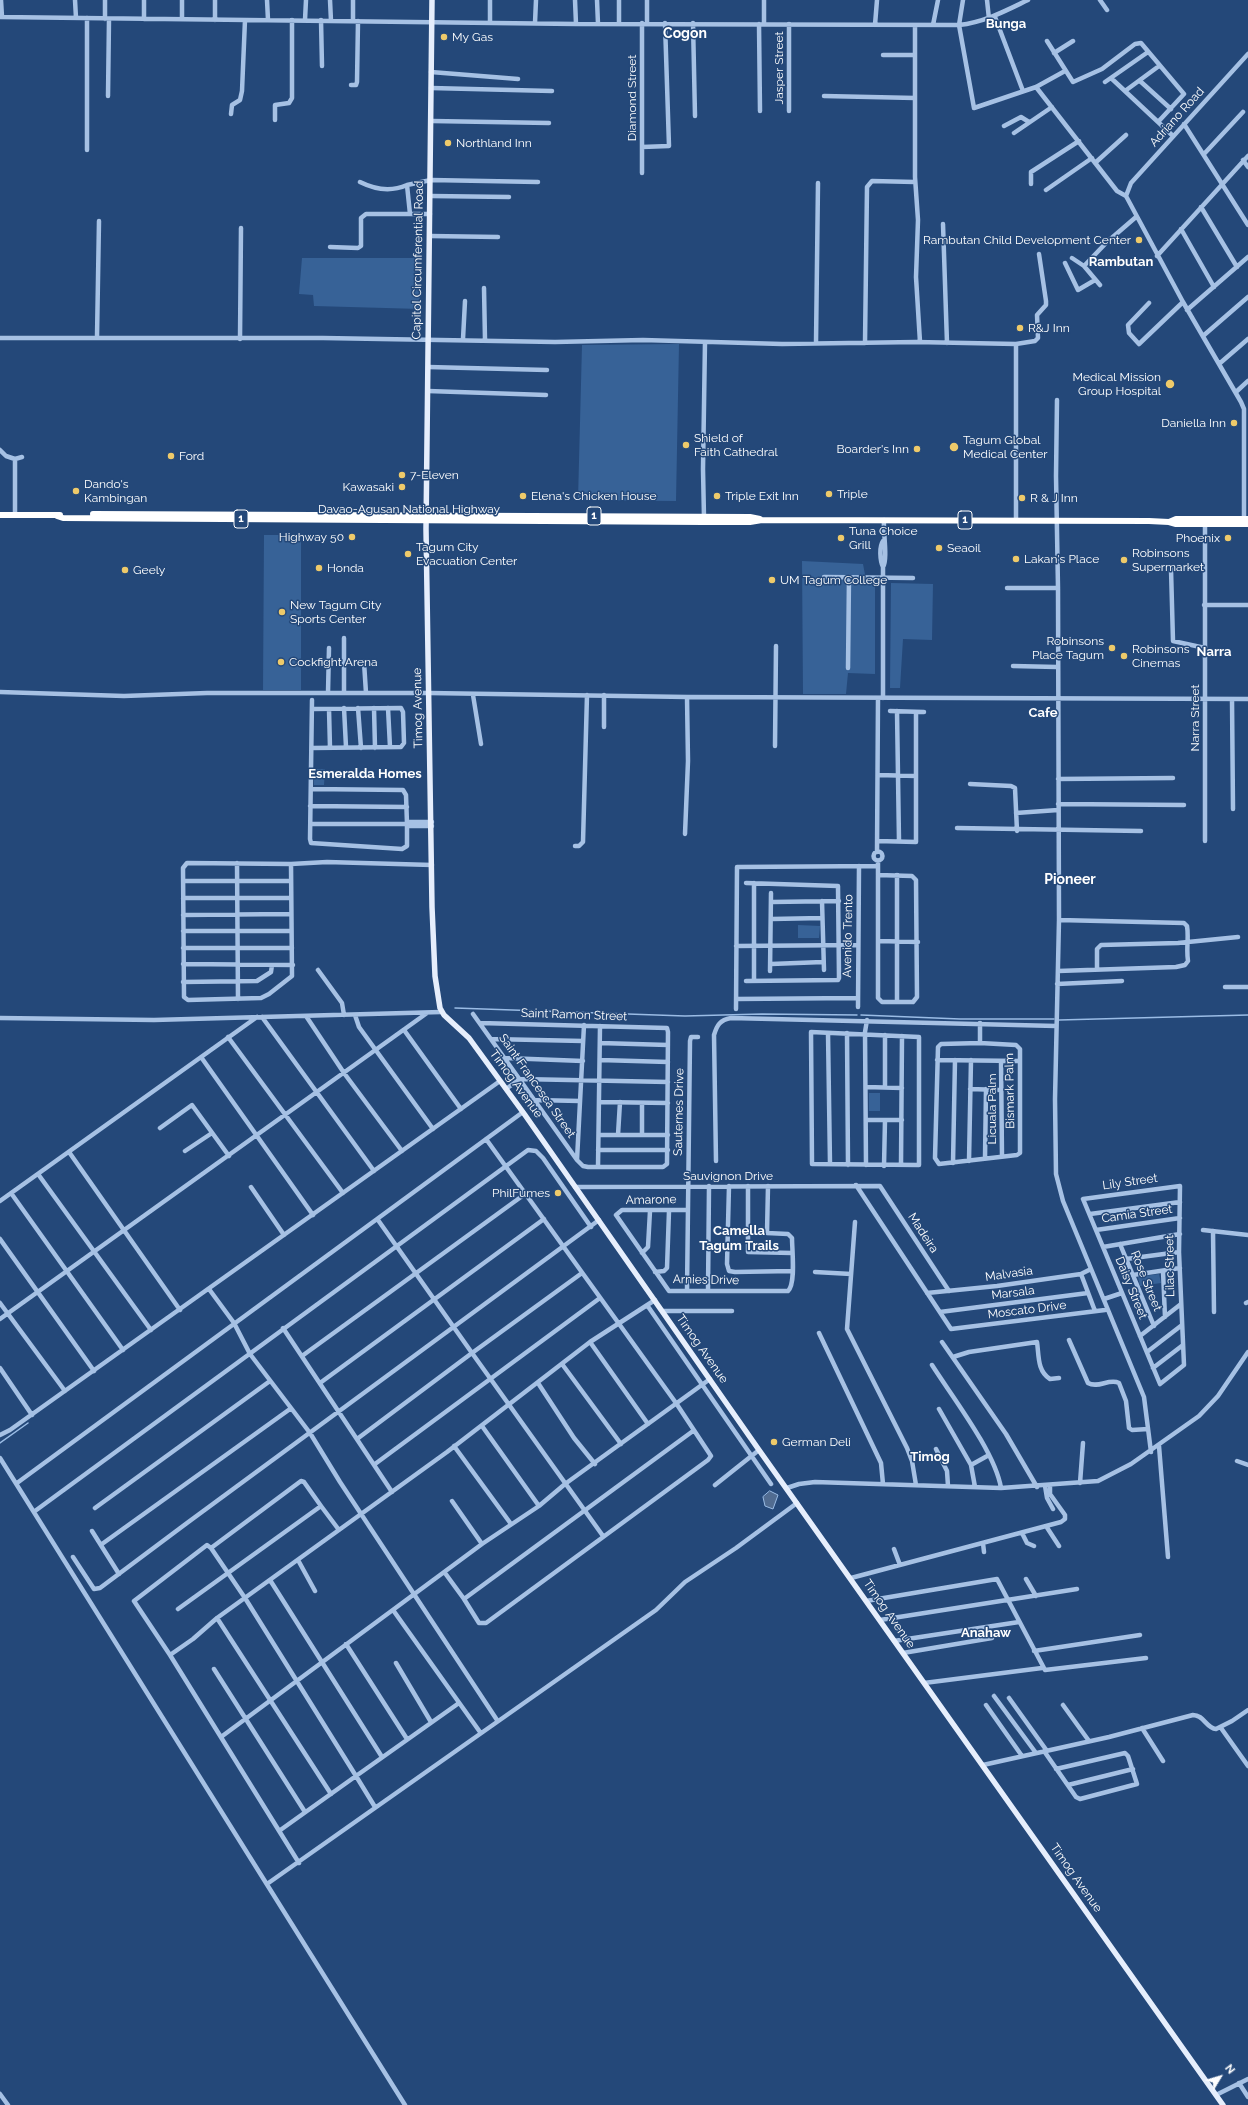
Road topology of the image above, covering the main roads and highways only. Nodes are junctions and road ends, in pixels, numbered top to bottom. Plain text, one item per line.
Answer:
1 (432, 0) edge
2 (0, 515) edge
3 (426, 519) junction
4 (687, 520) junction
5 (762, 520) junction
6 (1246, 521) edge
7 (1169, 522) junction
8 (1223, 2105) edge

1 - 3 main road, Capitol Circumferential Road
2 - 3 highway, Davao-Agusan National Highway / 1
3 - 4 highway, Davao-Agusan National Highway / 1
3 - 8 main road, Timog Avenue
4 - 5 highway, Davao-Agusan National Highway / 1
4 - 5 highway, Davao-Agusan National Highway / 1
5 - 7 highway, Davao-Agusan National Highway / 1
6 - 7 highway, Davao-Agusan National Highway / 1
6 - 7 highway, Davao-Agusan National Highway / 1

